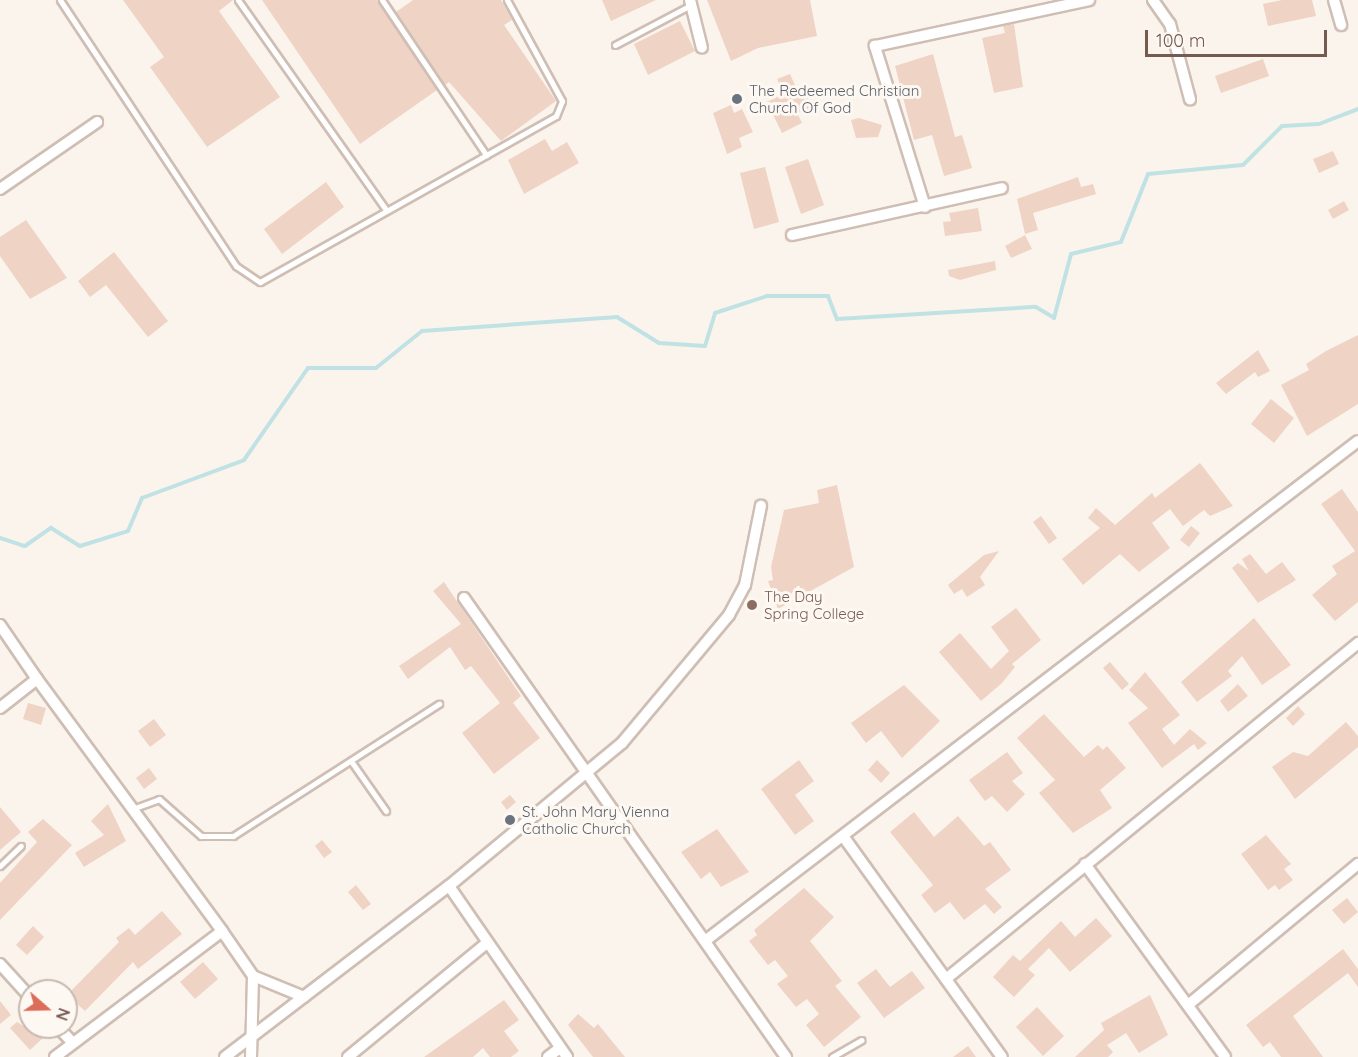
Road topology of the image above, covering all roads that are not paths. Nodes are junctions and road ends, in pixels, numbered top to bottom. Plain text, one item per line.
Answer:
1 (60, 0) edge
2 (238, 0) edge
3 (382, 0) edge
4 (507, 0) edge
5 (1089, 0) edge
6 (1153, 0) edge
7 (1334, 0) edge
8 (691, 3) edge
9 (1341, 25) dead end
10 (615, 45) dead end
11 (702, 48) dead end
12 (1191, 99) dead end
13 (97, 122) dead end
14 (486, 155) junction
15 (1002, 188) dead end
16 (0, 189) edge
17 (925, 207) junction
18 (386, 210) junction
19 (792, 235) dead end
20 (1358, 441) edge
21 (761, 506) dead end
22 (464, 598) dead end
23 (0, 625) edge
24 (1358, 643) edge
25 (37, 679) junction
26 (439, 704) dead end
27 (0, 708) edge
28 (351, 761) junction
29 (588, 775) junction
30 (132, 809) junction
31 (386, 811) dead end
32 (843, 836) junction
33 (21, 846) dead end
34 (1085, 864) junction
35 (1358, 864) edge
36 (0, 866) edge
37 (449, 886) junction
38 (222, 932) junction
39 (705, 941) junction
40 (487, 943) junction
41 (0, 964) edge
42 (253, 976) junction
43 (946, 979) junction
44 (18, 984) edge
45 (304, 997) junction
46 (1188, 1005) junction
47 (255, 1034) junction
48 (69, 1039) edge
49 (861, 1040) dead end
50 (73, 1043) junction
51 (563, 1052) edge
52 (56, 1057) edge
53 (225, 1057) edge
54 (251, 1057) edge
55 (348, 1057) edge
56 (548, 1057) edge
57 (786, 1057) edge
58 (832, 1057) edge
59 (1002, 1057) edge
60 (1225, 1057) edge

1 - 18 lane
2 - 18 lane
3 - 14 lane
4 - 14 lane
5 - 17 street
6 - 12 street
7 - 9 street
8 - 10 lane
8 - 11 street
13 - 16 street
14 - 18 lane
15 - 17 street
17 - 19 street
20 - 32 street
21 - 29 street
22 - 29 street
23 - 25 street
24 - 34 street
25 - 27 street
25 - 30 street
26 - 28 lane
28 - 30 lane
28 - 31 lane
29 - 37 street
29 - 39 street
30 - 38 street
32 - 39 street
32 - 43 street
33 - 36 lane
34 - 43 street
34 - 46 street
35 - 46 street
37 - 40 street
37 - 45 street
38 - 42 street
38 - 50 street
39 - 57 street
40 - 51 street
40 - 55 street
41 - 44 street
42 - 45 street
42 - 47 street
43 - 59 street
45 - 47 street
46 - 60 street
47 - 53 street
47 - 54 street
48 - 50 street
49 - 58 lane
50 - 52 street
51 - 56 street

